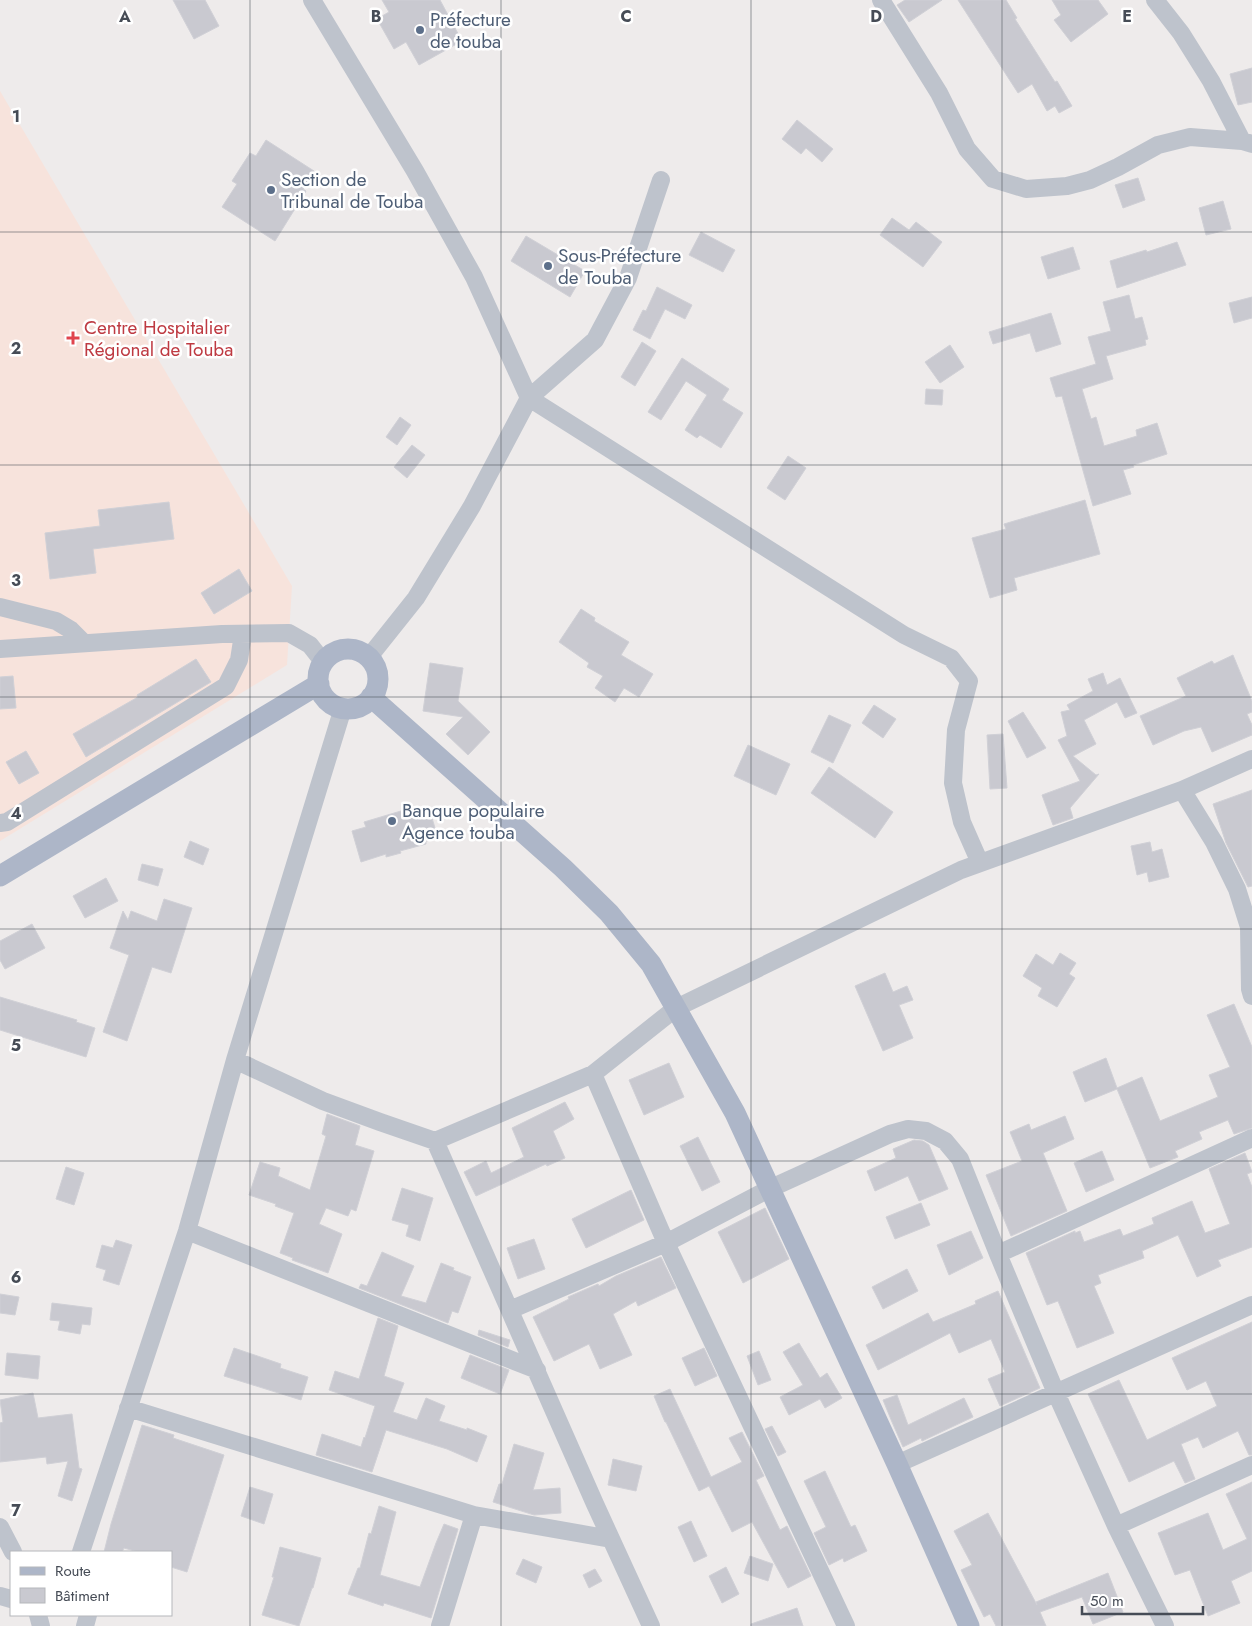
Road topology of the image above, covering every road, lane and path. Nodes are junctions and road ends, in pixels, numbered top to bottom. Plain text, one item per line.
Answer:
1 (312, 0) edge
2 (881, 0) edge
3 (1155, 0) edge
4 (1247, 142) edge
5 (661, 180) dead end
6 (529, 398) junction
7 (0, 607) edge
8 (242, 634) junction
9 (84, 643) junction
10 (0, 649) edge
11 (369, 657) junction
12 (324, 663) junction
13 (319, 684) junction
14 (371, 697) junction
15 (343, 708) junction
16 (1252, 759) edge
17 (1182, 790) junction
18 (0, 823) edge
19 (980, 863) junction
20 (0, 876) edge
21 (1252, 996) edge
22 (676, 1008) junction
23 (234, 1060) junction
24 (593, 1074) junction
25 (1252, 1138) edge
26 (435, 1141) junction
27 (769, 1190) junction
28 (187, 1231) junction
29 (666, 1243) junction
30 (998, 1254) junction
31 (1252, 1305) edge
32 (510, 1310) junction
33 (537, 1370) junction
34 (1056, 1393) junction
35 (128, 1408) junction
36 (897, 1464) junction
37 (1252, 1465) edge
38 (474, 1515) junction
39 (1116, 1526) junction
40 (0, 1527) edge
41 (611, 1539) junction
42 (12, 1551) edge
43 (81, 1551) edge
44 (440, 1626) edge
45 (651, 1626) edge
46 (846, 1626) edge
47 (969, 1626) edge
48 (1165, 1626) edge

1 - 6 street
2 - 4 street
3 - 4 street
5 - 6 street
6 - 11 street
6 - 19 street
7 - 9 street
8 - 9 street
8 - 12 street
8 - 18 street
9 - 10 street
11 - 12 main road
11 - 14 main road
12 - 13 main road
13 - 15 main road
13 - 20 main road
14 - 15 main road
14 - 22 main road
15 - 23 street
16 - 17 street
17 - 19 street
17 - 21 street
19 - 22 street
22 - 24 street
22 - 27 main road
23 - 26 street
23 - 28 street
24 - 26 street
24 - 29 street
25 - 30 street
26 - 32 street
27 - 29 street
27 - 30 street
27 - 36 main road
28 - 33 street
28 - 35 street
29 - 32 street
29 - 46 street
30 - 34 street
31 - 34 street
32 - 33 street
33 - 41 street
34 - 36 street
34 - 39 street
35 - 38 street
35 - 43 street
36 - 47 main road
37 - 39 street
38 - 41 street
38 - 44 street
39 - 48 street
40 - 42 street
41 - 45 street

